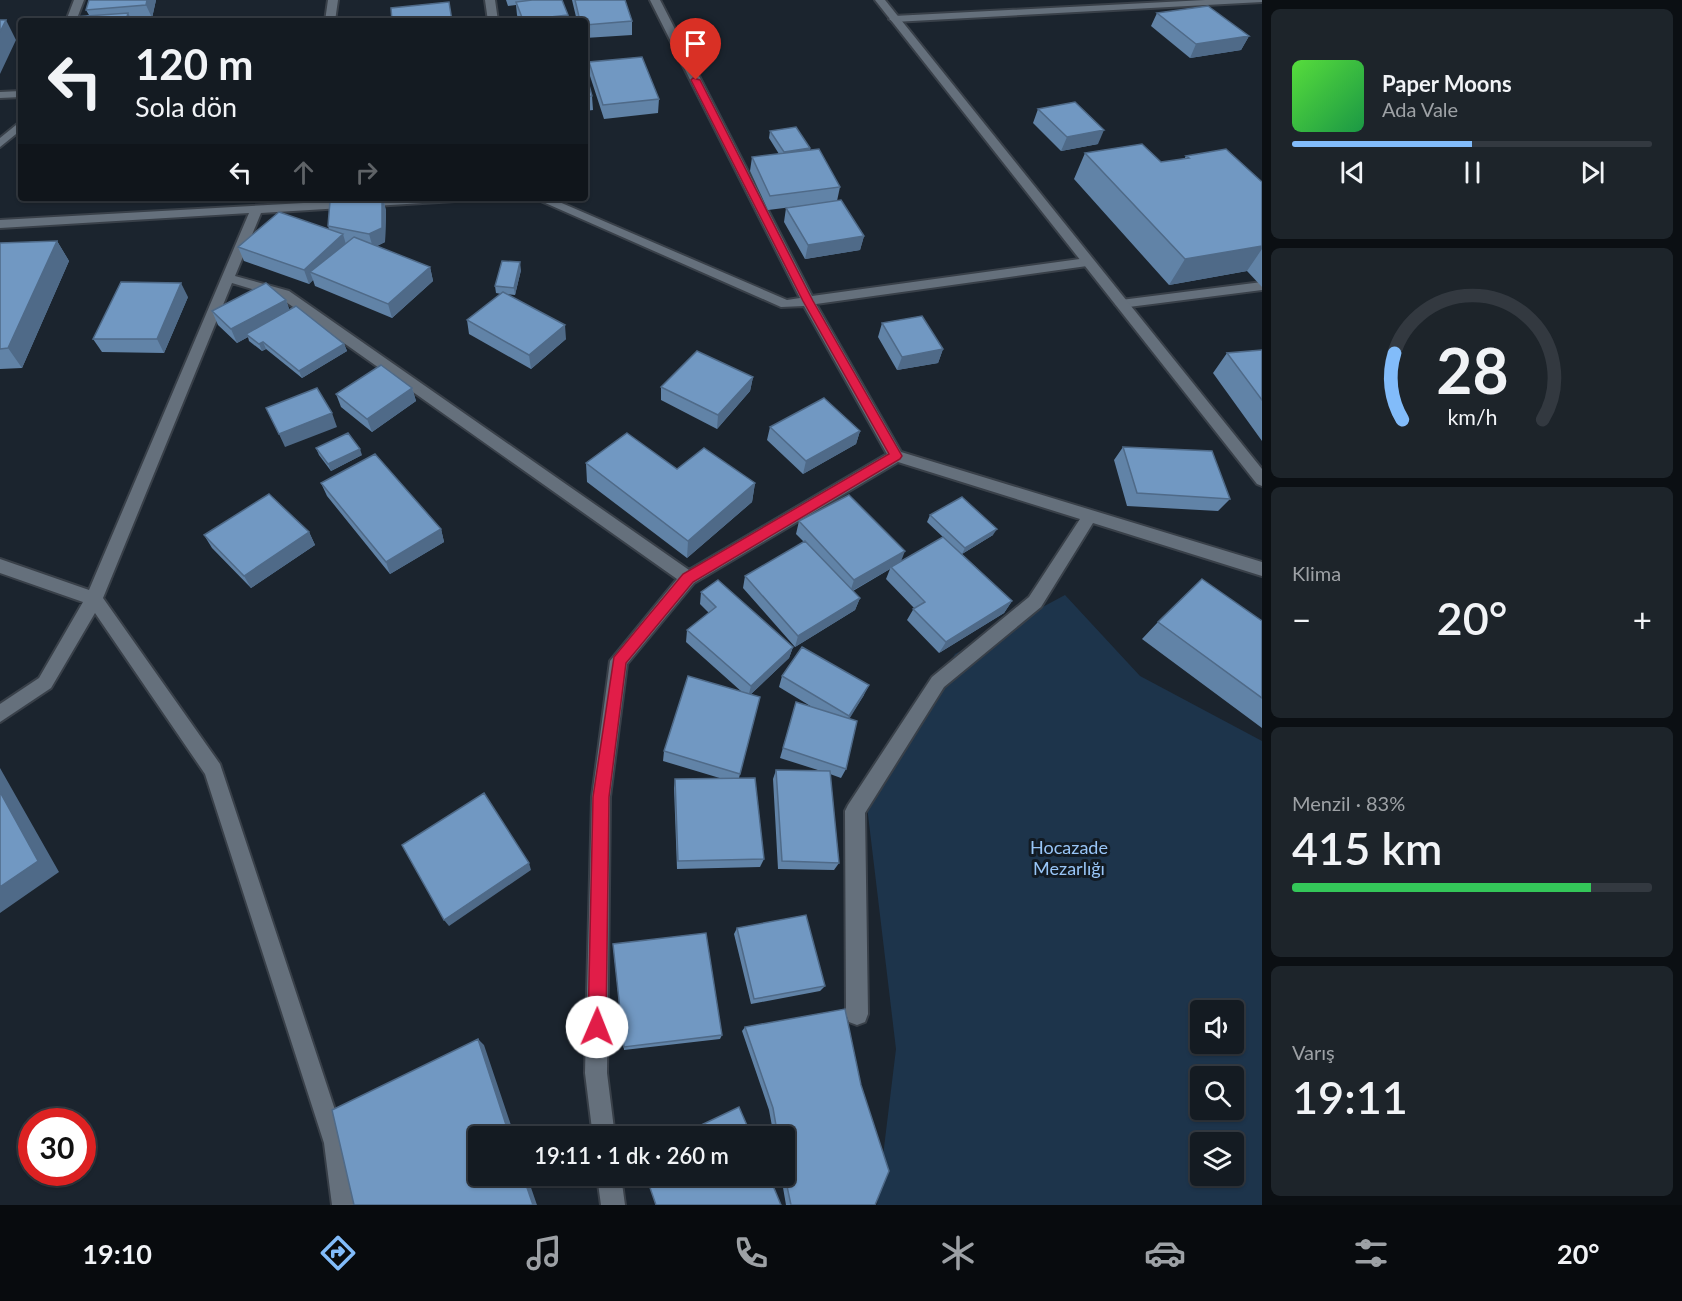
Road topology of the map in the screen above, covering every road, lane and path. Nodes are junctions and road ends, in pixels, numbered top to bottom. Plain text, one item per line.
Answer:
1 (79, 0) edge
2 (333, 0) edge
3 (490, 0) edge
4 (655, 0) edge
5 (880, 0) edge
6 (1259, 0) edge
7 (72, 18) edge
8 (330, 18) edge
9 (493, 18) edge
10 (894, 19) junction
11 (18, 94) edge
12 (0, 95) edge
13 (18, 127) edge
14 (0, 144) edge
15 (356, 201) edge
16 (547, 201) edge
17 (323, 202) edge
18 (256, 210) junction
19 (0, 224) edge
20 (1088, 262) junction
21 (227, 278) junction
22 (1262, 286) edge
23 (808, 301) junction
24 (1121, 304) junction
25 (896, 456) junction
26 (1262, 480) edge
27 (1089, 517) junction
28 (0, 566) edge
29 (1262, 569) edge
30 (688, 578) junction
31 (94, 599) junction
32 (0, 714) edge
33 (857, 1014) dead end
34 (603, 1126) edge
35 (610, 1186) edge
36 (345, 1205) edge
37 (612, 1205) edge

1 - 7 street
2 - 8 street
3 - 9 street
4 - 23 street
5 - 10 street
6 - 10 street
10 - 20 street
11 - 12 street
13 - 14 street
15 - 17 street
16 - 23 street
17 - 18 street
18 - 19 street
18 - 21 street
20 - 23 street
20 - 24 street
21 - 30 street
21 - 31 street
22 - 24 street
23 - 25 street
24 - 26 street
25 - 27 street
25 - 30 street
27 - 29 street
27 - 33 street
28 - 31 street
30 - 34 street
31 - 32 street
31 - 36 street
35 - 37 street

